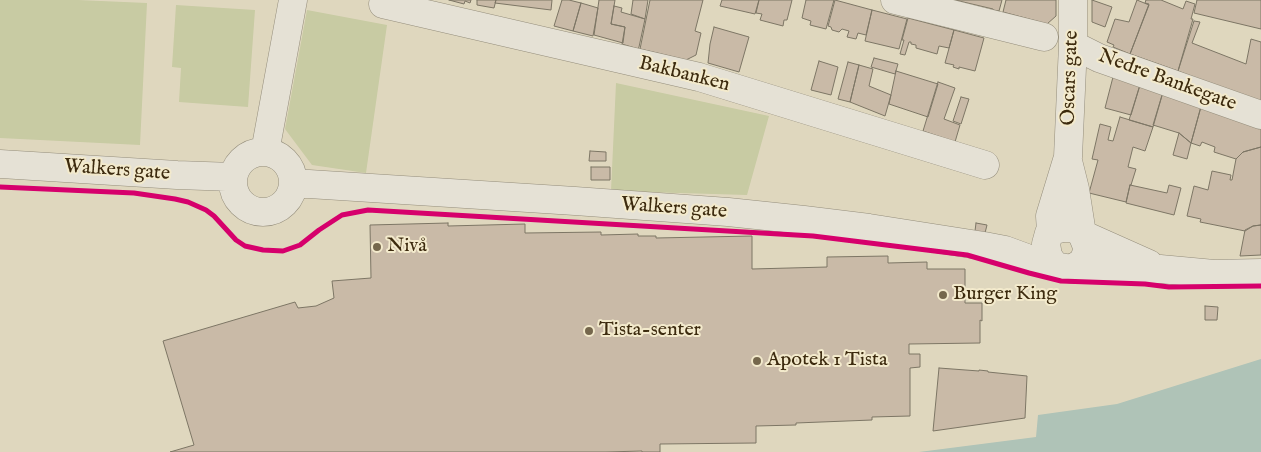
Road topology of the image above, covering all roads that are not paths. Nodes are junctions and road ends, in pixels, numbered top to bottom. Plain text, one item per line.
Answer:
1 (293, 0) edge
2 (384, 0) edge
3 (895, 0) edge
4 (1073, 0) edge
5 (1044, 37) dead end
6 (1073, 46) junction
7 (1261, 115) edge
8 (265, 152) junction
9 (1068, 157) junction
10 (0, 164) edge
11 (985, 166) dead end
12 (233, 176) junction
13 (293, 183) junction
14 (1050, 232) junction
15 (1083, 235) junction
16 (1006, 250) junction
17 (1063, 267) junction
18 (1160, 269) junction
19 (1261, 273) edge

1 - 8 street
2 - 11 street, Bakbanken
3 - 5 street
4 - 6 street, Oscars gate
6 - 7 street, Nedre Bankegate
6 - 9 street, Oscars gate
8 - 12 street
8 - 13 street
9 - 14 street, Oscars gate
9 - 15 street, Oscars gate
10 - 12 street, Walkers gate
12 - 13 street
13 - 16 street, Walkers gate
14 - 15 street
14 - 16 street
14 - 17 street
15 - 17 street
15 - 18 street
16 - 17 street
17 - 18 street
18 - 19 street

